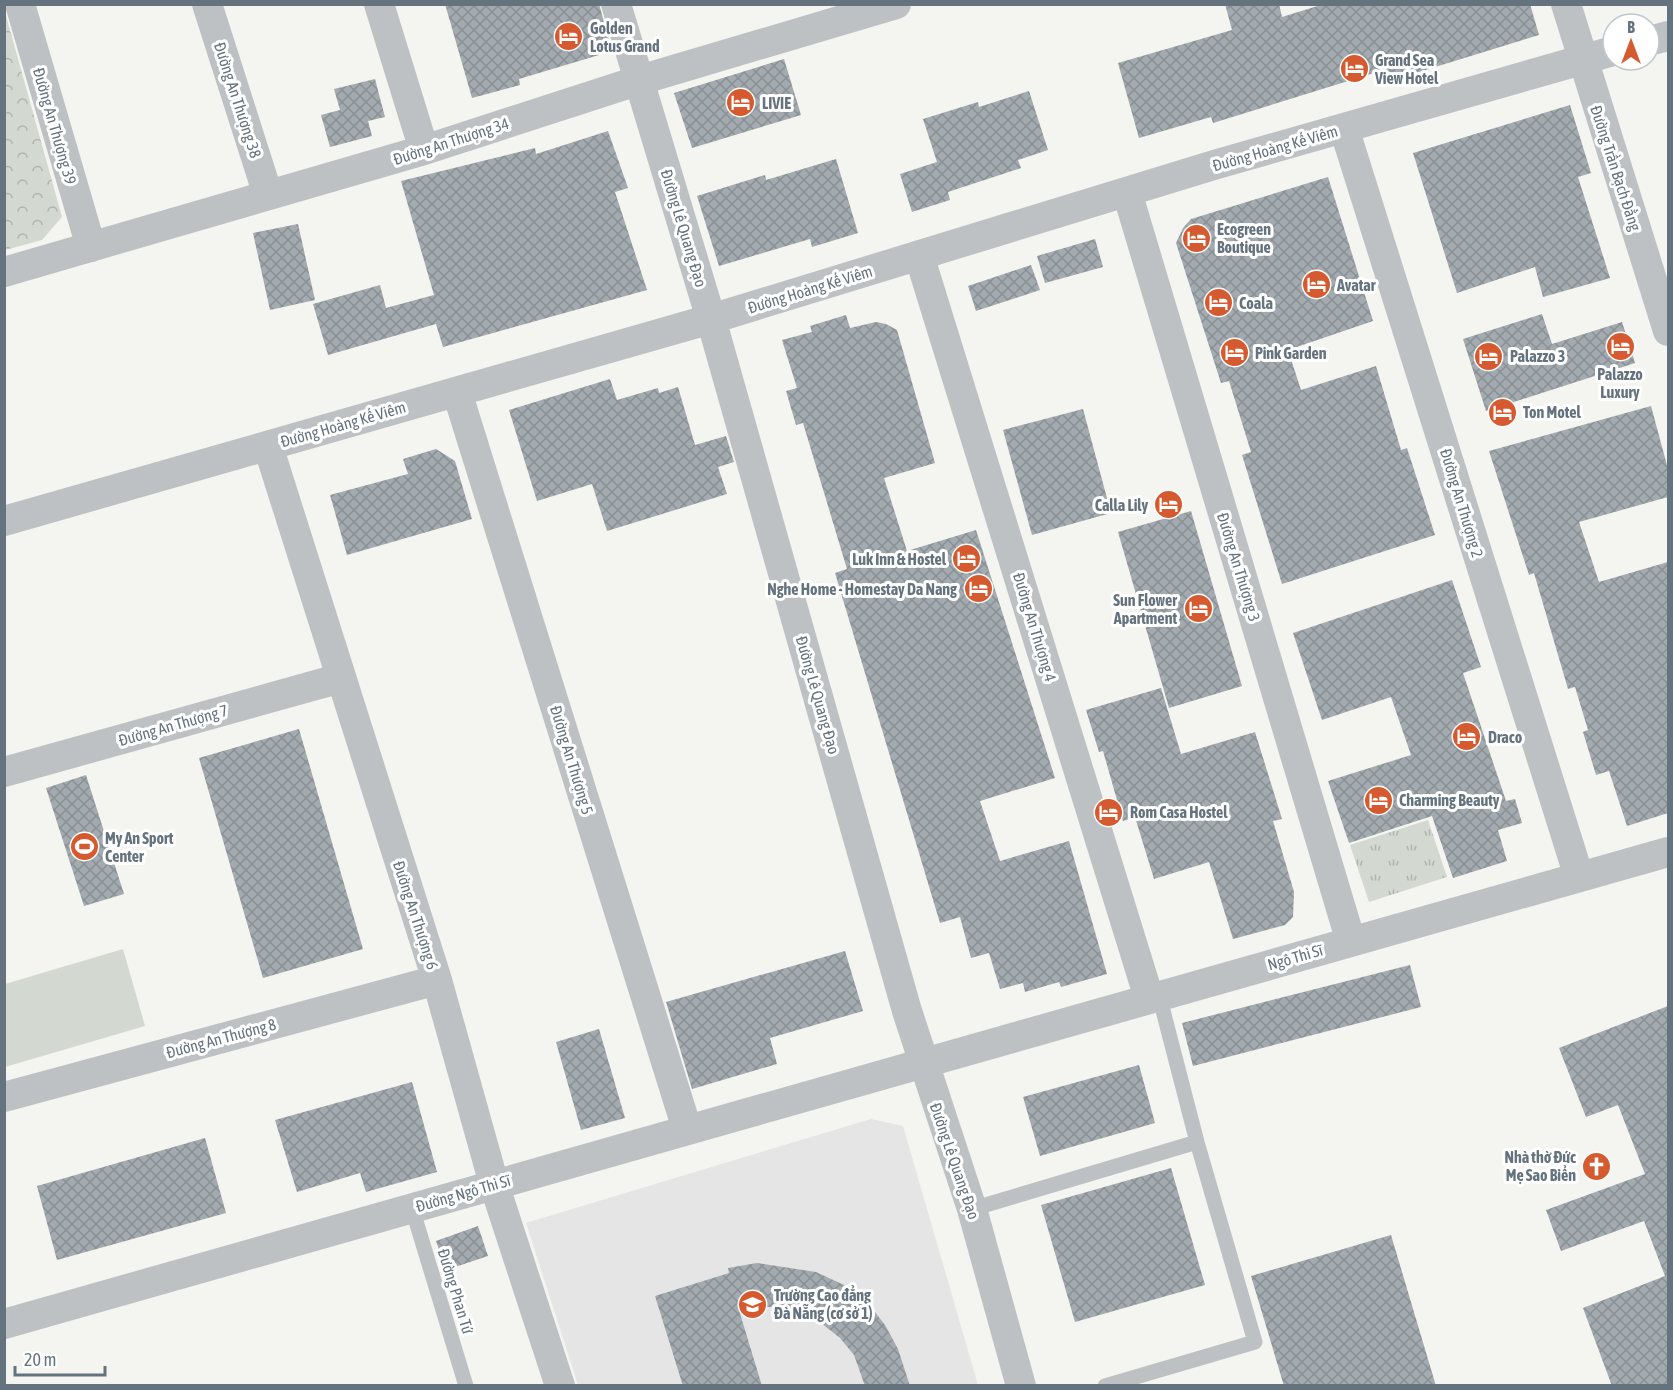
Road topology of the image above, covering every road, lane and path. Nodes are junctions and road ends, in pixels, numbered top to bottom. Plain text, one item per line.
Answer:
1 (20, 4) edge
2 (207, 4) edge
3 (379, 4) edge
4 (616, 4) edge
5 (896, 4) edge
6 (1566, 4) edge
7 (858, 10) edge
8 (1601, 54) edge
9 (1581, 59) junction
10 (640, 80) junction
11 (1344, 128) junction
12 (424, 150) junction
13 (1127, 192) junction
14 (268, 195) junction
15 (91, 247) junction
16 (920, 255) junction
17 (4, 272) edge
18 (711, 319) junction
19 (1668, 331) edge
20 (457, 392) junction
21 (268, 446) junction
22 (4, 521) edge
23 (341, 678) junction
24 (4, 772) edge
25 (1668, 852) edge
26 (1579, 877) junction
27 (1351, 942) junction
28 (437, 980) junction
29 (1154, 997) junction
30 (922, 1062) junction
31 (4, 1096) edge
32 (687, 1129) junction
33 (1197, 1142) junction
34 (494, 1184) junction
35 (412, 1208) junction
36 (972, 1209) junction
37 (4, 1324) edge
38 (466, 1386) edge
39 (560, 1386) edge
40 (1021, 1386) edge
41 (1105, 1386) edge

1 - 15 street, Đường An Thượng 39
2 - 14 street, Đường An Thượng 38
3 - 12 street
4 - 10 street, Đường Lê Quang Đạo
5 - 7 street, Đường An Thượng 34
6 - 9 street, Đường Trần Bạch Đằng
7 - 10 street, Đường An Thượng 34
8 - 9 street, Đường Hoàng Kế Viêm
9 - 11 street, Đường Hoàng Kế Viêm
9 - 19 street, Đường Trần Bạch Đằng
10 - 12 street, Đường An Thượng 34
10 - 18 street, Đường Lê Quang Đạo
11 - 13 street, Đường Hoàng Kế Viêm
11 - 26 street, Đường An Thượng 2
12 - 14 street, Đường An Thượng 34
13 - 16 street, Đường Hoàng Kế Viêm
13 - 27 street, Đường An Thượng 3
14 - 15 street, Đường An Thượng 34
15 - 17 street, Đường An Thượng 34
16 - 18 street, Đường Hoàng Kế Viêm
16 - 29 street, Đường An Thượng 4
18 - 20 street, Đường Hoàng Kế Viêm
18 - 30 street, Đường Lê Quang Đạo
20 - 21 street, Đường Hoàng Kế Viêm
20 - 32 street, Đường An Thượng 5
21 - 22 street, Đường Hoàng Kế Viêm
21 - 23 street, Đường An Thượng 6
23 - 24 street, Đường An Thượng 7
23 - 28 street, Đường An Thượng 6
25 - 26 street, Ngô Thì Sĩ
26 - 27 street, Ngô Thì Sĩ
27 - 29 street, Ngô Thì Sĩ
28 - 31 street, Đường An Thượng 8
28 - 34 street, Đường An Thượng 6
29 - 30 street, Ngô Thì Sĩ
29 - 33 lane
30 - 32 street, Đường Ngô Thì Sĩ
30 - 36 street, Đường Lê Quang Đạo
32 - 34 street, Đường Ngô Thì Sĩ
33 - 36 lane
33 - 41 lane
34 - 35 street, Đường Ngô Thì Sĩ
34 - 39 street, Đường An Thượng 6
35 - 37 street, Đường Ngô Thì Sĩ
35 - 38 lane, Đường Phan Tứ
36 - 40 street, Đường Lê Quang Đạo

